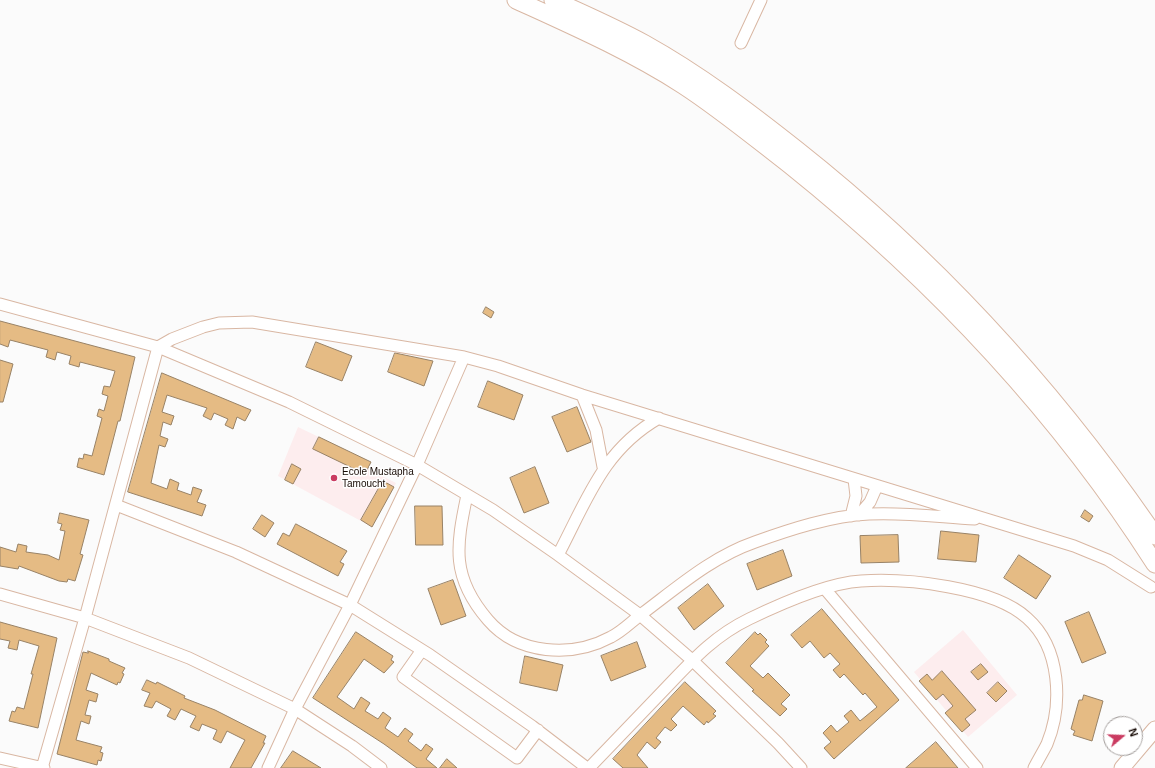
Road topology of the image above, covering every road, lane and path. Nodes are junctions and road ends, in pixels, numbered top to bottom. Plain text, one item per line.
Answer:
1 (516, 0) edge
2 (553, 0) edge
3 (761, 0) edge
4 (741, 43) dead end
5 (0, 304) edge
6 (158, 347) junction
7 (464, 357) junction
8 (582, 395) junction
9 (659, 418) junction
10 (417, 465) junction
11 (603, 468) junction
12 (854, 479) junction
13 (877, 486) junction
14 (467, 495) junction
15 (116, 505) junction
16 (855, 515) junction
17 (994, 520) junction
18 (1155, 536) edge
19 (558, 555) junction
20 (1155, 564) edge
21 (1151, 586) dead end
22 (825, 589) junction
23 (0, 594) edge
24 (350, 605) junction
25 (640, 615) junction
26 (85, 618) junction
27 (422, 650) junction
28 (692, 660) junction
29 (295, 709) junction
30 (1155, 729) edge
31 (538, 730) junction
32 (0, 758) edge
33 (43, 768) edge
34 (268, 768) edge
35 (381, 768) edge
36 (588, 768) edge
37 (801, 768) edge
38 (977, 768) edge
39 (1034, 768) edge
40 (1122, 768) edge

1 - 20 highway
2 - 18 highway
3 - 4 street
5 - 6 street
6 - 7 street
6 - 10 street
6 - 15 street
7 - 8 street
7 - 10 street
8 - 9 street
8 - 11 street
9 - 11 street
9 - 12 street
10 - 14 street
10 - 24 street
11 - 19 street
12 - 13 street
12 - 16 street
13 - 16 street
13 - 17 street
14 - 19 street
14 - 25 street
15 - 24 street
15 - 26 street
16 - 17 street
16 - 25 street
17 - 21 street
19 - 25 street
22 - 28 street
22 - 38 street
22 - 39 street
23 - 26 street
24 - 27 street
24 - 29 street
25 - 28 street
26 - 29 street
26 - 33 street
27 - 31 street
27 - 31 street
28 - 36 street
28 - 37 street
29 - 34 street
29 - 35 street
30 - 40 main road
31 - 36 street
32 - 33 street

